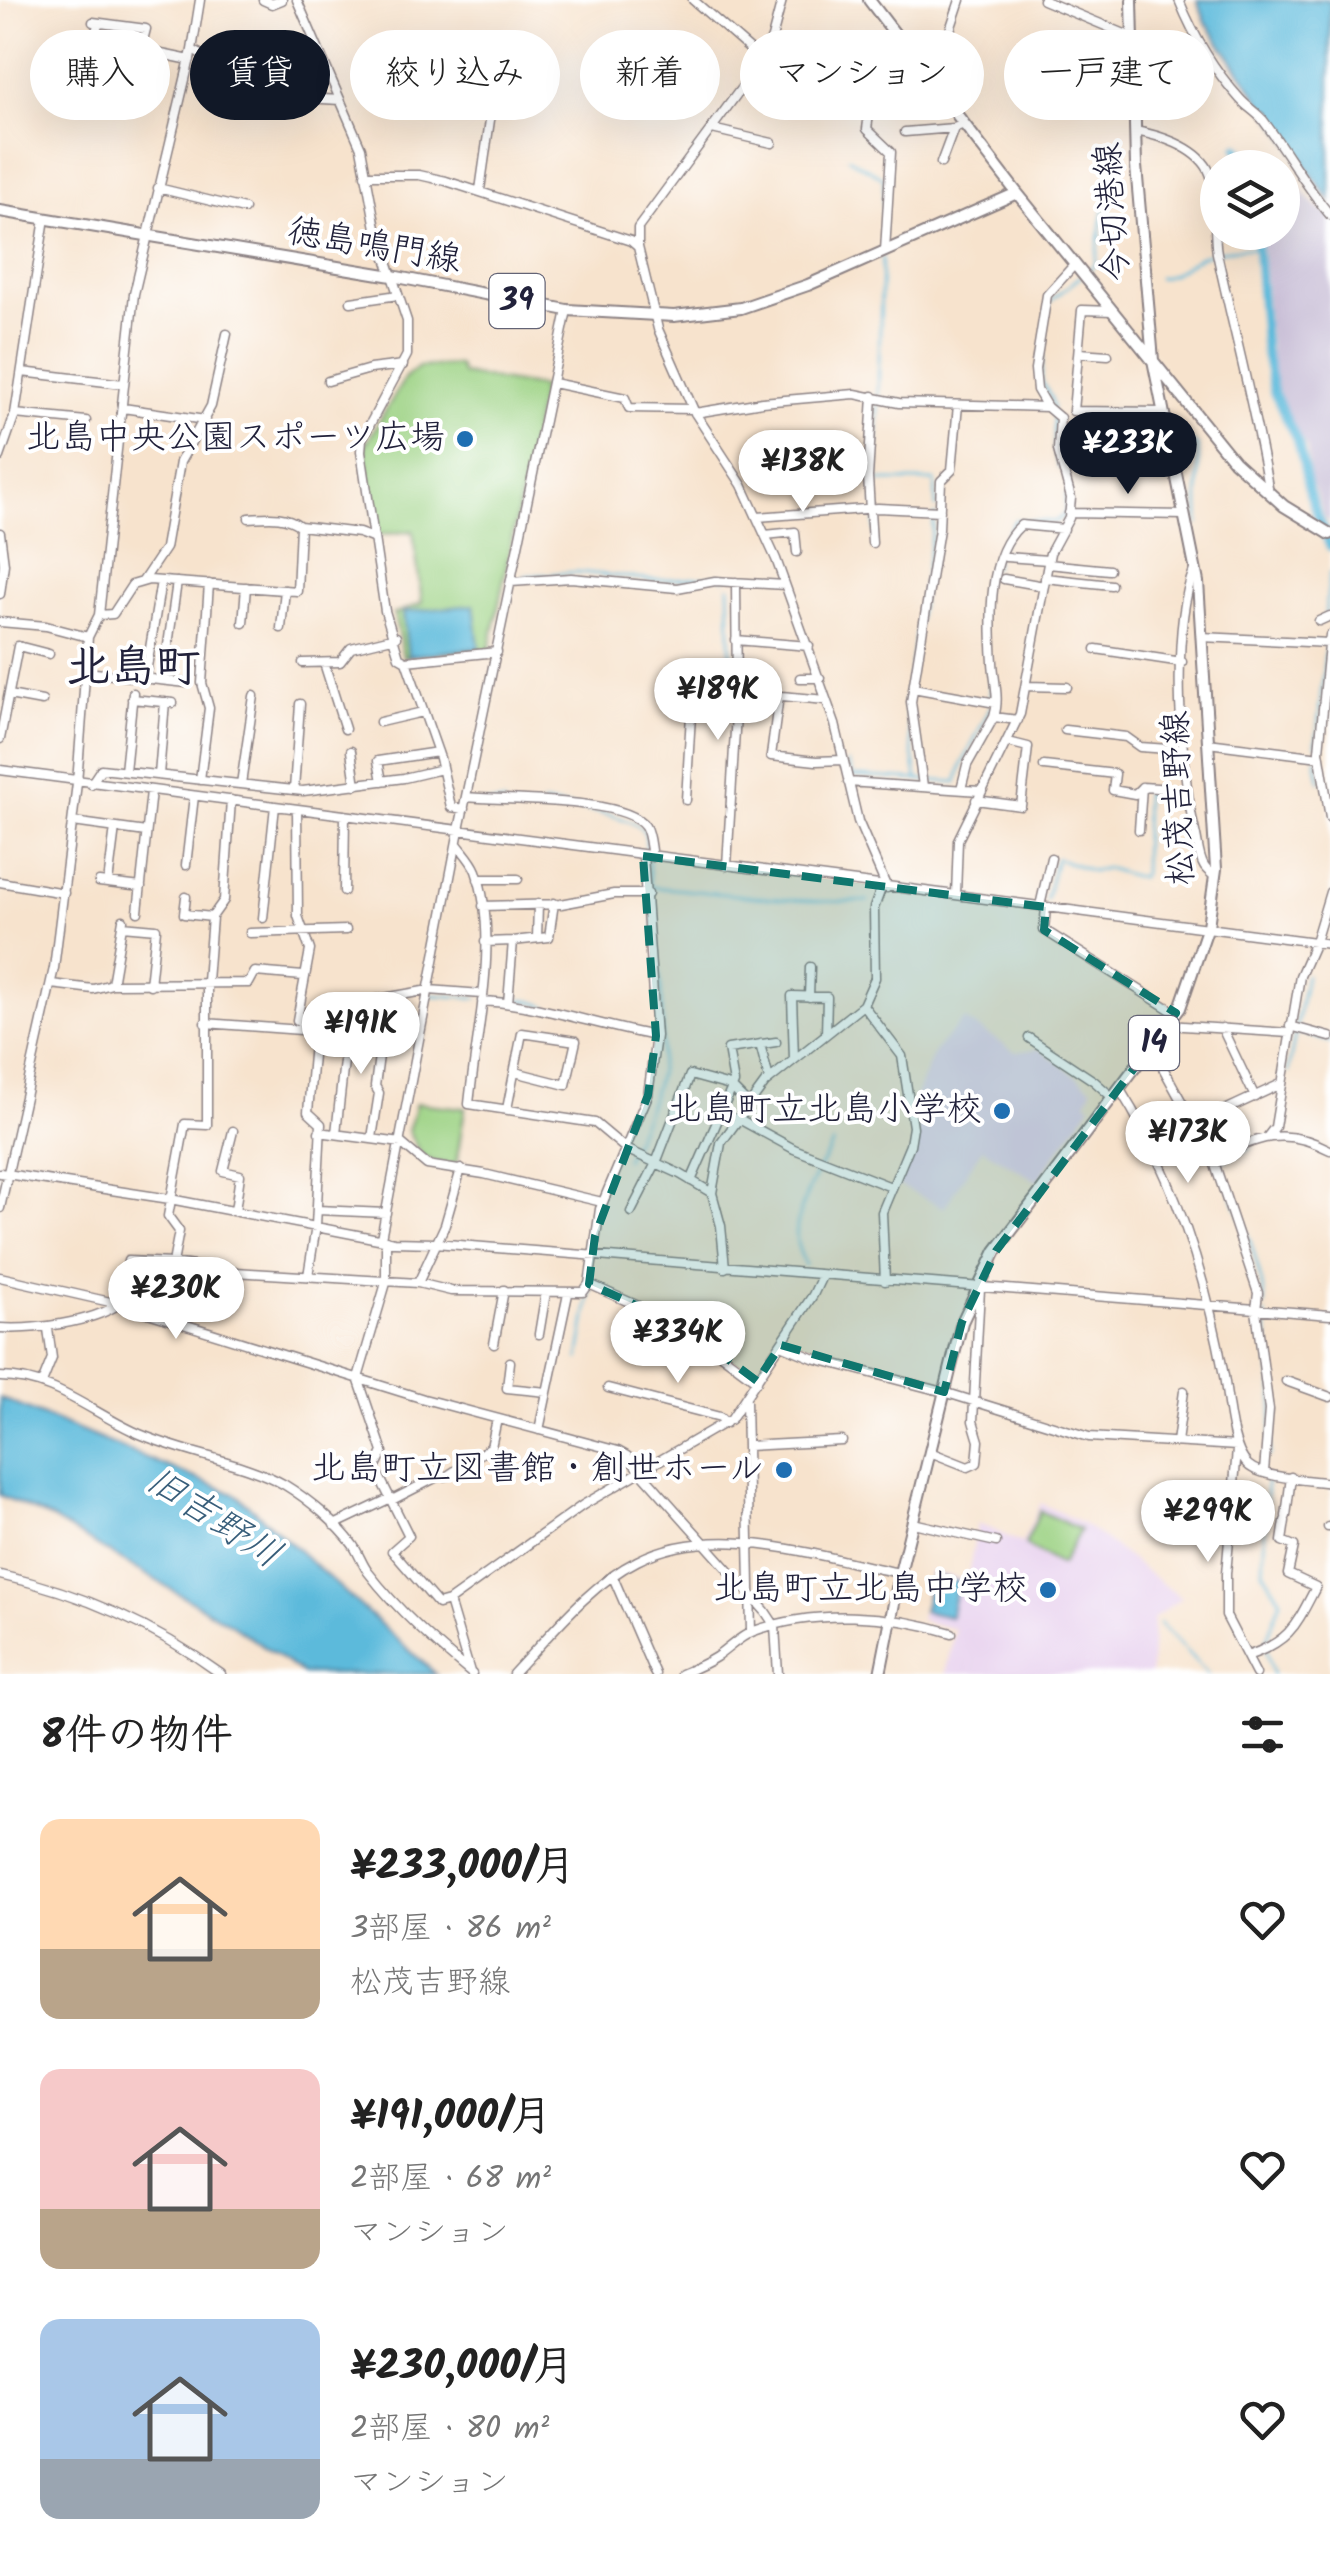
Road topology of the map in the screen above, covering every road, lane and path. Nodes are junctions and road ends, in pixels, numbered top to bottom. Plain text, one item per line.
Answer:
1 (200, 0) edge
2 (263, 0) edge
3 (282, 0) edge
4 (297, 0) edge
5 (693, 0) edge
6 (782, 0) edge
7 (869, 0) edge
8 (960, 0) edge
9 (1043, 0) edge
10 (1132, 0) edge
11 (1179, 0) edge
12 (195, 30) edge
13 (773, 30) edge
14 (892, 30) edge
15 (950, 30) edge
16 (1115, 30) edge
17 (1132, 30) edge
18 (740, 38) edge
19 (142, 50) joint
20 (170, 56) edge
21 (190, 60) joint
22 (740, 89) edge
23 (330, 99) edge
24 (340, 100) junction
25 (490, 120) edge
26 (868, 120) edge
27 (956, 120) edge
28 (1135, 120) edge
29 (959, 126) junction
30 (712, 129) junction
31 (1135, 131) junction
32 (905, 132) dead end
33 (772, 143) dead end
34 (942, 162) dead end
35 (365, 175) junction
36 (158, 188) junction
37 (480, 190) junction
38 (1017, 193) junction
39 (244, 209) dead end
40 (0, 211) edge
41 (1330, 216) edge
42 (45, 218) junction
43 (147, 238) junction
44 (638, 247) junction
45 (885, 251) junction
46 (1075, 264) junction
47 (392, 276) junction
48 (398, 295) junction
49 (351, 302) dead end
50 (568, 310) junction
51 (1113, 311) junction
52 (654, 314) junction
53 (227, 334) dead end
54 (1079, 353) junction
55 (1108, 355) dead end
56 (1153, 360) junction
57 (402, 365) junction
58 (22, 372) junction
59 (328, 381) dead end
60 (552, 382) junction
61 (123, 384) junction
62 (873, 396) junction
63 (958, 406) junction
64 (1047, 407) junction
65 (123, 408) junction
66 (694, 411) junction
67 (1073, 411) junction
68 (1164, 412) junction
69 (15, 414) junction
70 (1060, 418) junction
71 (205, 420) junction
72 (86, 421) dead end
73 (0, 457) edge
74 (1063, 458) junction
75 (1100, 461) dead end
76 (1270, 493) junction
77 (874, 508) junction
78 (940, 511) junction
79 (1069, 513) junction
80 (1185, 515) junction
81 (756, 517) junction
82 (249, 518) dead end
83 (300, 526) junction
84 (1064, 529) junction
85 (0, 533) edge
86 (765, 534) junction
87 (1330, 534) edge
88 (372, 538) junction
89 (872, 543) dead end
90 (797, 552) dead end
91 (1006, 557) dead end
92 (1048, 562) junction
93 (1196, 567) junction
94 (1, 573) edge
95 (1004, 580) dead end
96 (143, 581) junction
97 (160, 581) junction
98 (177, 582) junction
99 (511, 582) junction
100 (736, 582) junction
101 (1044, 582) junction
102 (208, 584) junction
103 (786, 586) junction
104 (246, 587) junction
105 (285, 590) junction
106 (0, 594) edge
107 (1330, 614) edge
108 (99, 615) junction
109 (1320, 621) dead end
110 (0, 622) edge
111 (242, 623) dead end
112 (281, 628) dead end
113 (1330, 634) edge
114 (396, 637) junction
115 (1201, 637) junction
116 (88, 638) junction
117 (736, 640) junction
118 (1324, 642) edge
119 (809, 646) junction
120 (1096, 649) dead end
121 (497, 652) junction
122 (49, 654) dead end
123 (406, 661) junction
124 (1182, 662) junction
125 (303, 663) dead end
126 (324, 663) junction
127 (165, 666) dead end
128 (86, 672) junction
129 (146, 678) junction
130 (800, 678) dead end
131 (820, 678) junction
132 (1328, 678) edge
133 (187, 684) dead end
134 (1026, 686) junction
135 (912, 688) junction
136 (1067, 688) dead end
137 (737, 694) junction
138 (9, 695) junction
139 (779, 695) junction
140 (254, 696) dead end
141 (826, 700) junction
142 (42, 701) dead end
143 (300, 704) dead end
144 (996, 704) junction
145 (423, 712) junction
146 (994, 717) junction
147 (1018, 720) junction
148 (380, 722) dead end
149 (344, 729) dead end
150 (1065, 730) dead end
151 (0, 740) edge
152 (1008, 742) junction
153 (1208, 742) junction
154 (1309, 742) dead end
155 (1320, 744) junction
156 (1182, 750) junction
157 (351, 751) dead end
158 (438, 752) junction
159 (1320, 756) edge
160 (843, 760) junction
161 (1116, 760) dead end
162 (1044, 766) dead end
163 (442, 769) junction
164 (0, 770) edge
165 (124, 771) junction
166 (1115, 774) junction
167 (159, 775) junction
168 (200, 780) junction
169 (382, 781) junction
170 (78, 782) junction
171 (848, 782) junction
172 (92, 784) junction
173 (240, 784) junction
174 (356, 784) junction
175 (923, 786) junction
176 (1142, 787) junction
177 (961, 789) junction
178 (294, 790) junction
179 (1187, 790) junction
180 (151, 791) junction
181 (194, 796) junction
182 (466, 796) junction
183 (978, 796) junction
184 (231, 800) junction
185 (686, 800) dead end
186 (275, 806) junction
187 (464, 808) junction
188 (297, 809) junction
189 (345, 815) junction
190 (1330, 818) edge
191 (72, 822) junction
192 (114, 828) junction
193 (460, 830) junction
194 (1139, 830) dead end
195 (146, 832) junction
196 (458, 845) junction
197 (648, 856) junction
198 (1051, 858) dead end
199 (186, 865) dead end
200 (727, 866) junction
201 (1214, 877) junction
202 (478, 879) junction
203 (518, 879) dead end
204 (0, 882) edge
205 (141, 887) junction
206 (884, 887) junction
207 (344, 892) dead end
208 (1330, 892) edge
209 (64, 893) junction
210 (648, 894) junction
211 (956, 895) junction
212 (186, 898) dead end
213 (554, 903) junction
214 (538, 904) junction
215 (483, 906) junction
216 (1043, 907) junction
217 (138, 912) dead end
218 (212, 917) junction
219 (263, 918) dead end
220 (1208, 926) junction
221 (346, 930) dead end
222 (250, 933) dead end
223 (304, 933) junction
224 (537, 938) junction
225 (513, 940) junction
226 (485, 942) junction
227 (1315, 942) junction
228 (1330, 944) edge
229 (810, 967) dead end
230 (303, 976) junction
231 (206, 981) junction
232 (51, 984) junction
233 (112, 984) junction
234 (150, 985) junction
235 (429, 990) junction
236 (809, 996) junction
237 (482, 998) junction
238 (508, 999) junction
239 (863, 1005) junction
240 (1176, 1014) junction
241 (348, 1016) junction
242 (205, 1023) junction
243 (1168, 1024) junction
244 (1222, 1028) junction
245 (1290, 1029) junction
246 (315, 1031) junction
247 (826, 1035) junction
248 (656, 1036) junction
249 (1330, 1036) edge
250 (1029, 1038) dead end
251 (776, 1042) dead end
252 (760, 1044) junction
253 (1151, 1046) junction
254 (794, 1059) junction
255 (515, 1072) junction
256 (770, 1079) junction
257 (1281, 1084) junction
258 (730, 1086) junction
259 (1115, 1093) junction
260 (1254, 1097) junction
261 (748, 1104) junction
262 (507, 1109) junction
263 (737, 1118) junction
264 (1193, 1126) junction
265 (233, 1131) dead end
266 (319, 1132) junction
267 (336, 1133) junction
268 (1268, 1136) junction
269 (372, 1138) junction
270 (400, 1143) junction
271 (626, 1149) junction
272 (1330, 1150) edge
273 (1212, 1158) junction
274 (656, 1163) junction
275 (461, 1169) junction
276 (4, 1174) edge
277 (692, 1181) junction
278 (891, 1187) junction
279 (712, 1193) junction
280 (170, 1199) junction
281 (602, 1202) junction
282 (0, 1208) edge
283 (317, 1210) junction
284 (234, 1211) junction
285 (631, 1212) dead end
286 (386, 1213) junction
287 (316, 1226) junction
288 (383, 1239) junction
289 (435, 1243) junction
290 (593, 1258) junction
291 (174, 1262) junction
292 (726, 1268) junction
293 (0, 1276) edge
294 (308, 1276) junction
295 (822, 1276) junction
296 (885, 1281) junction
297 (386, 1283) junction
298 (418, 1283) junction
299 (588, 1284) junction
300 (978, 1288) junction
301 (504, 1290) junction
302 (546, 1292) junction
303 (568, 1294) junction
304 (119, 1304) junction
305 (1212, 1305) junction
306 (1262, 1310) junction
307 (1330, 1315) edge
308 (0, 1328) edge
309 (48, 1328) junction
310 (539, 1334) dead end
311 (494, 1344) dead end
312 (781, 1345) junction
313 (510, 1362) dead end
314 (0, 1377) edge
315 (358, 1378) junction
316 (757, 1381) junction
317 (1286, 1381) dead end
318 (42, 1383) junction
319 (608, 1388) dead end
320 (547, 1392) junction
321 (944, 1392) junction
322 (1184, 1392) dead end
323 (1330, 1398) edge
324 (746, 1401) junction
325 (975, 1401) junction
326 (498, 1419) junction
327 (726, 1423) junction
328 (539, 1430) junction
329 (842, 1440) dead end
330 (1177, 1442) junction
331 (748, 1446) junction
332 (1237, 1446) junction
333 (930, 1452) junction
334 (640, 1470) junction
335 (1264, 1472) junction
336 (1291, 1476) junction
337 (1330, 1482) edge
338 (391, 1499) junction
339 (913, 1522) junction
340 (334, 1525) junction
341 (996, 1542) dead end
342 (708, 1543) junction
343 (751, 1545) junction
344 (900, 1574) junction
345 (0, 1575) edge
346 (613, 1578) junction
347 (749, 1592) junction
348 (449, 1600) junction
349 (892, 1620) junction
350 (775, 1626) junction
351 (751, 1632) junction
352 (952, 1633) dead end
353 (1248, 1656) junction
354 (471, 1673) edge
355 (221, 1674) edge
356 (513, 1674) edge
357 (655, 1674) edge
358 (682, 1674) edge
359 (778, 1674) edge
360 (880, 1674) edge
361 (1256, 1674) edge

1 - 12 street
2 - 3 street
4 - 24 street
5 - 18 street
6 - 13 street
7 - 14 main road, 松茂吉野線 / 14
8 - 15 street
9 - 16 street
10 - 17 main road, 今切港線
11 - 41 street
19 - 19 street
20 - 21 street
21 - 36 street
22 - 30 street
23 - 24 street
24 - 35 street
25 - 37 street
26 - 45 street
27 - 29 main road, 松茂吉野線 / 14
28 - 31 main road, 今切港線
29 - 32 street
29 - 34 street
29 - 38 main road, 松茂吉野線 / 14
30 - 33 street
30 - 44 street
31 - 56 main road, 今切港線
31 - 76 street
35 - 37 street
35 - 47 street
36 - 39 street
36 - 43 street
37 - 44 street
38 - 45 main road, 徳島鳴門線 / 39
38 - 46 main road, 松茂吉野線 / 14
40 - 42 main road, 徳島鳴門線 / 39
42 - 43 main road, 徳島鳴門線 / 39
42 - 58 street
43 - 47 main road, 徳島鳴門線 / 39
43 - 61 street
44 - 52 street
45 - 52 main road, 徳島鳴門線 / 39
46 - 51 main road, 松茂吉野線 / 14
46 - 64 street
47 - 48 street
47 - 50 main road, 徳島鳴門線 / 39
48 - 49 street
48 - 57 street
50 - 52 main road, 徳島鳴門線 / 39
50 - 60 street
51 - 54 street
51 - 56 main road, 松茂吉野線 / 14
52 - 66 street
53 - 71 street
54 - 55 street
54 - 67 street
56 - 68 main road, 松茂吉野線 / 14
56 - 76 main road
57 - 59 street
57 - 88 street
58 - 61 street
58 - 69 street
60 - 66 street
60 - 99 street
61 - 65 street
62 - 63 street
62 - 66 street
62 - 77 street
63 - 64 street
63 - 78 street
64 - 70 street
65 - 71 street
65 - 108 street
66 - 81 street
67 - 68 street
67 - 70 street
68 - 80 main road, 松茂吉野線 / 14
69 - 72 street
69 - 73 street
70 - 74 street
71 - 96 street
74 - 75 street
74 - 79 street
76 - 87 main road
77 - 78 street
77 - 81 street
77 - 89 street
78 - 135 street
79 - 80 street
79 - 84 street
80 - 93 main road, 松茂吉野線 / 14
81 - 86 street
82 - 83 street
83 - 88 street
83 - 105 street
84 - 92 street
84 - 144 street
85 - 94 street
86 - 90 street
86 - 103 street
88 - 114 street
91 - 92 street
92 - 101 street
92 - 101 street
93 - 115 main road, 松茂吉野線 / 14
93 - 124 street
94 - 106 street
95 - 101 street
96 - 97 street
96 - 108 street
97 - 98 street
97 - 129 street
98 - 102 street
98 - 127 street
99 - 100 street
99 - 121 street
100 - 103 street
100 - 117 street
101 - 134 street
102 - 104 street
102 - 168 street
103 - 119 street
104 - 105 street
104 - 111 street
105 - 112 street
107 - 109 street
108 - 116 street
110 - 116 street
113 - 118 street
114 - 123 street
114 - 126 street
115 - 118 street
115 - 153 main road, 松茂吉野線 / 14
116 - 128 street
117 - 119 street
117 - 137 street
118 - 132 street
119 - 131 street
120 - 124 street
121 - 123 street
121 - 182 street
122 - 138 street
123 - 145 street
124 - 156 street
125 - 126 street
126 - 149 street
128 - 129 street
128 - 170 street
129 - 133 street
130 - 131 street
131 - 141 street
132 - 155 street
134 - 136 street
134 - 147 street
135 - 144 street
135 - 175 street
137 - 139 street
137 - 185 street
137 - 200 street
138 - 142 street
138 - 151 street
139 - 141 street
139 - 160 street
140 - 173 street
141 - 160 street
143 - 178 street
144 - 146 street
145 - 148 street
145 - 158 street
146 - 147 street
146 - 177 street
147 - 152 street
150 - 156 street
152 - 183 street
152 - 183 street
153 - 159 street
153 - 201 main road, 松茂吉野線 / 14
154 - 155 street
155 - 159 street
156 - 179 street
157 - 174 street
158 - 163 street
158 - 169 street
159 - 190 street
160 - 171 street
161 - 166 street
162 - 166 street
163 - 169 street
163 - 187 street
164 - 170 street
165 - 167 street
165 - 167 street
165 - 172 street
166 - 176 street
167 - 168 street
168 - 173 street
169 - 174 street
170 - 172 street
170 - 191 street
171 - 175 street
171 - 206 street
172 - 180 street
173 - 178 street
174 - 178 street
175 - 177 street
176 - 179 street
176 - 194 street
177 - 183 street
179 - 201 street
180 - 181 street
180 - 195 street
181 - 184 street
181 - 199 street
182 - 187 street
182 - 197 street
183 - 211 street
184 - 186 street
184 - 218 street
186 - 188 street
186 - 219 street
187 - 193 street
188 - 189 street
188 - 223 street
189 - 193 street
189 - 207 street
191 - 192 street
191 - 209 street
192 - 195 street
192 - 205 street
193 - 196 street
193 - 197 street
195 - 205 street
196 - 202 street
196 - 235 street
197 - 200 street
197 - 210 street
198 - 216 street
200 - 206 street
201 - 220 main road, 松茂吉野線 / 14
202 - 203 street
202 - 215 street
204 - 209 street
205 - 217 street
206 - 211 street
206 - 239 street
208 - 227 street
209 - 232 street
210 - 213 street
210 - 248 street
211 - 216 street
212 - 218 street
213 - 214 street
213 - 224 street
214 - 215 street
214 - 224 street
215 - 226 street
216 - 220 street
216 - 240 street
218 - 231 street
220 - 227 street
220 - 240 main road, 松茂吉野線 / 14
221 - 223 street
222 - 223 street
223 - 230 street
224 - 225 street
225 - 226 street
225 - 238 street
226 - 237 street
227 - 228 street
227 - 245 street
229 - 236 street
230 - 231 street
230 - 246 street
231 - 234 street
231 - 242 street
232 - 233 street
232 - 276 street
233 - 234 street
233 - 234 street
235 - 237 street
235 - 246 street
235 - 270 street
236 - 247 street
236 - 254 street
237 - 238 street
237 - 262 street
238 - 248 street
239 - 247 street
239 - 278 street
240 - 243 main road, 松茂吉野線 / 14
241 - 246 street
241 - 267 street
241 - 269 street
242 - 246 street
242 - 280 street
243 - 244 street
243 - 253 main road, 松茂吉野線 / 14
244 - 245 street
244 - 260 street
245 - 249 street
245 - 257 street
246 - 266 street
247 - 254 street
248 - 271 street
250 - 259 street
251 - 252 street
252 - 256 street
252 - 258 street
253 - 259 main road, 松茂吉野線 / 14
253 - 264 street
254 - 256 street
255 - 255 street
255 - 262 street
256 - 261 street
257 - 260 street
257 - 268 street
258 - 261 street
258 - 274 street
258 - 277 street
259 - 300 main road, 松茂吉野線 / 14
259 - 305 street
260 - 264 street
261 - 263 street
262 - 271 street
263 - 278 street
263 - 279 street
264 - 273 street
265 - 284 street
266 - 267 street
266 - 283 street
267 - 269 street
268 - 272 street
268 - 273 street
269 - 270 street
270 - 275 street
270 - 286 street
271 - 274 street
271 - 281 street
273 - 306 street
274 - 277 street
274 - 285 street
275 - 281 street
275 - 289 street
276 - 280 street
276 - 282 street
277 - 279 street
278 - 296 street
279 - 292 street
280 - 284 street
280 - 291 street
281 - 290 street
283 - 286 street
283 - 287 street
284 - 287 street
286 - 288 street
287 - 288 street
287 - 294 street
288 - 289 street
288 - 297 street
289 - 290 street
289 - 298 street
290 - 292 street
290 - 299 street
291 - 294 street
291 - 304 street
292 - 295 street
293 - 304 street
294 - 297 street
295 - 296 street
295 - 312 street
296 - 300 street
297 - 298 street
297 - 315 street
298 - 301 street
299 - 303 street
299 - 316 street
300 - 305 street
300 - 321 main road, 松茂吉野線 / 14
300 - 325 street
301 - 302 street
301 - 311 street
302 - 303 street
302 - 310 street
303 - 320 street
304 - 309 street
304 - 315 street
305 - 306 street
305 - 332 street
306 - 307 street
306 - 335 street
308 - 309 street
309 - 318 street
312 - 316 street
312 - 321 street
313 - 320 street
314 - 318 street
315 - 326 street
315 - 338 street
316 - 324 street
317 - 323 street
318 - 340 street
319 - 327 street
320 - 328 street
321 - 325 street
321 - 333 main road, 松茂吉野線 / 14
322 - 330 street
324 - 327 street
324 - 331 street
325 - 330 street
325 - 333 street
326 - 328 street
326 - 338 street
327 - 334 street
328 - 334 street
329 - 331 street
330 - 332 street
331 - 343 street
332 - 335 street
332 - 353 street
333 - 339 main road, 松茂吉野線 / 14
334 - 342 street
334 - 348 street
335 - 336 street
336 - 337 street
336 - 353 street
338 - 340 street
338 - 348 street
339 - 341 street
339 - 344 main road, 松茂吉野線 / 14
340 - 354 street
342 - 343 street
342 - 346 street
342 - 347 street
343 - 344 street
343 - 347 street
344 - 349 main road, 松茂吉野線 / 14
345 - 355 street
346 - 356 street
346 - 357 street
347 - 350 street
347 - 351 street
348 - 354 street
349 - 350 street
349 - 352 street
349 - 360 main road, 松茂吉野線 / 14
350 - 351 street
350 - 359 street
351 - 358 street
353 - 361 street

